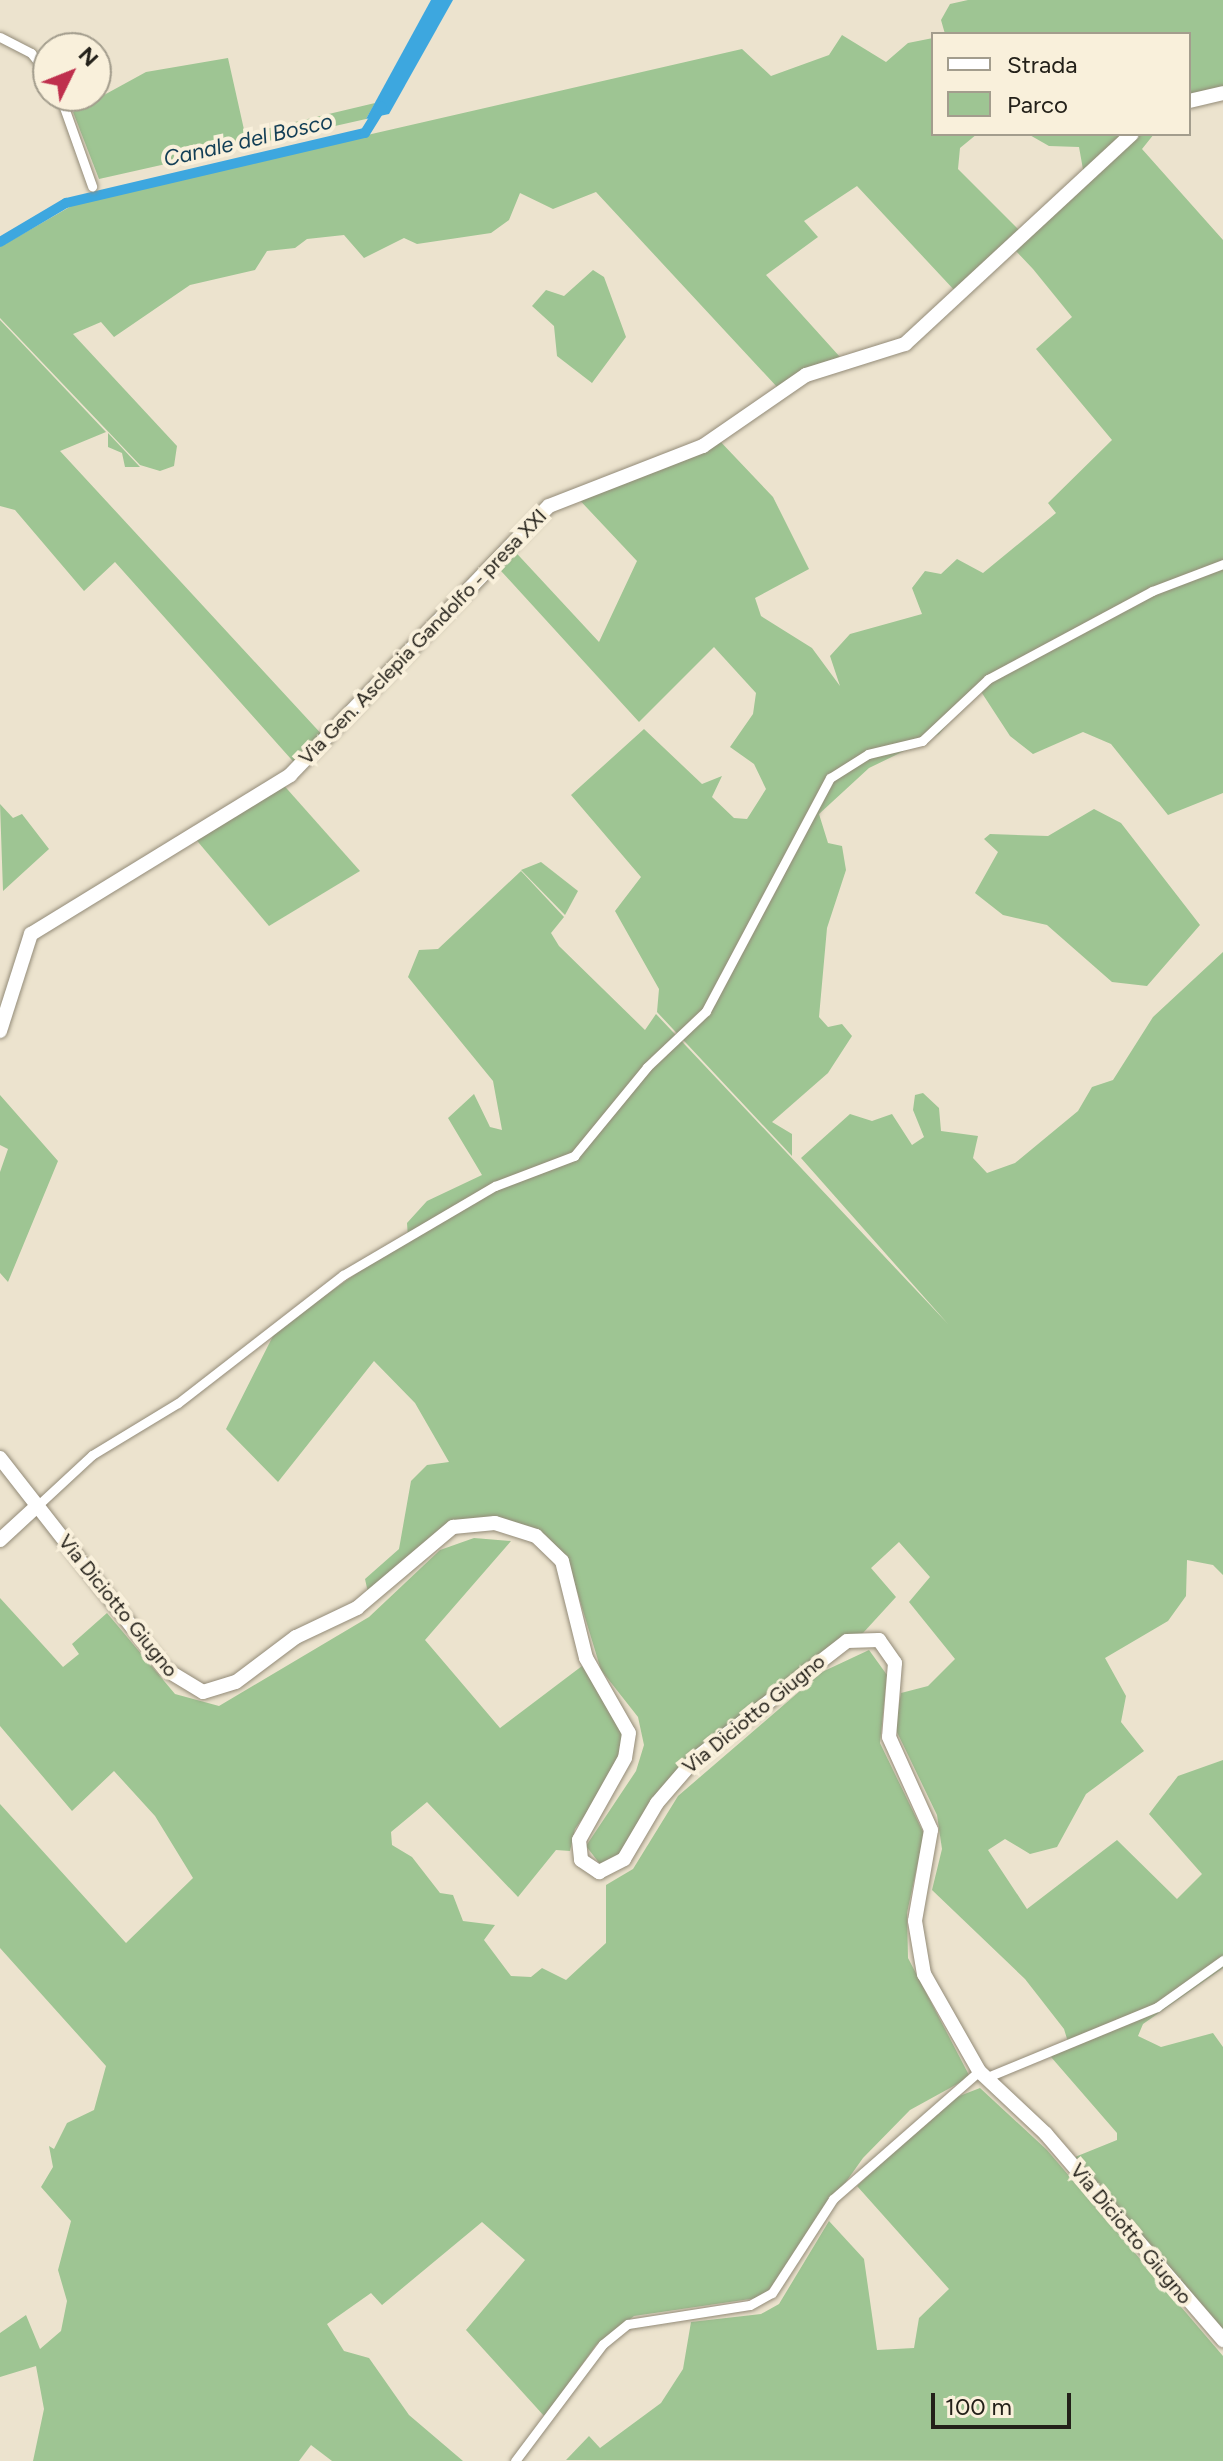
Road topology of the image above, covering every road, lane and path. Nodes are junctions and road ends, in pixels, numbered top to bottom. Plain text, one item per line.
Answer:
1 (0, 37) edge
2 (32, 54) edge
3 (1223, 93) edge
4 (1191, 101) edge
5 (66, 112) edge
6 (1130, 136) edge
7 (92, 186) dead end
8 (1223, 564) edge
9 (0, 1031) edge
10 (0, 1458) edge
11 (37, 1506) junction
12 (0, 1540) edge
13 (1223, 1960) edge
14 (982, 2075) junction
15 (1223, 2340) edge
16 (515, 2461) edge

1 - 2 street
3 - 4 main road
5 - 7 street
6 - 9 main road, Via Gen. Asclepia Gandolfo - presa XXI
8 - 11 street
10 - 11 main road, Via Diciotto Giugno
11 - 12 main road
11 - 14 main road, Via Diciotto Giugno
13 - 14 street
14 - 15 main road, Via Diciotto Giugno
14 - 16 street

